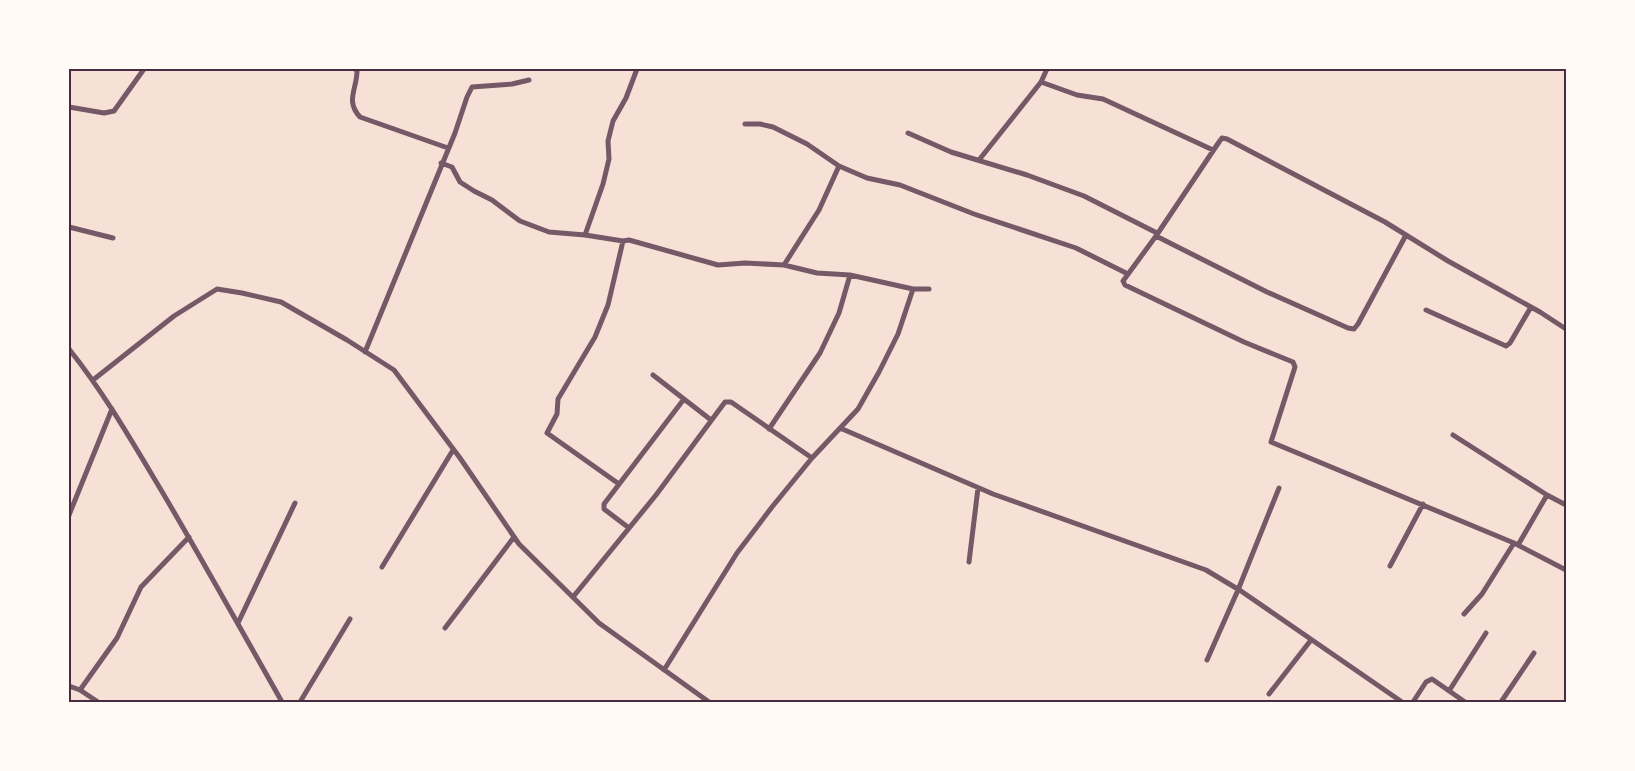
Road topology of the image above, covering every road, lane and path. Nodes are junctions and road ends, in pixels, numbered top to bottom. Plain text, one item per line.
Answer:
1 (144, 69) edge
2 (355, 69) edge
3 (636, 69) edge
4 (1046, 69) edge
5 (529, 80) dead end
6 (1040, 82) junction
7 (69, 107) edge
8 (745, 124) dead end
9 (908, 133) dead end
10 (448, 148) junction
11 (1213, 150) junction
12 (979, 160) junction
13 (441, 164) junction
14 (839, 166) junction
15 (69, 227) edge
16 (1157, 234) junction
17 (585, 235) junction
18 (1406, 235) junction
19 (113, 238) dead end
20 (624, 241) junction
21 (784, 265) junction
22 (1128, 274) junction
23 (850, 275) junction
24 (913, 289) junction
25 (929, 289) dead end
26 (1531, 307) junction
27 (1426, 310) dead end
28 (1566, 329) edge
29 (69, 349) edge
30 (365, 352) junction
31 (652, 375) dead end
32 (93, 380) junction
33 (684, 399) junction
34 (112, 409) junction
35 (711, 420) junction
36 (840, 428) junction
37 (769, 429) junction
38 (1453, 436) dead end
39 (453, 450) junction
40 (812, 458) junction
41 (619, 484) junction
42 (978, 488) junction
43 (1279, 488) dead end
44 (1547, 495) junction
45 (295, 503) dead end
46 (1423, 504) junction
47 (1566, 505) edge
48 (69, 515) edge
49 (629, 528) junction
50 (189, 537) junction
51 (514, 537) junction
52 (1516, 544) junction
53 (969, 562) dead end
54 (1390, 566) dead end
55 (382, 567) dead end
56 (1566, 570) edge
57 (1238, 590) junction
58 (573, 597) junction
59 (1464, 614) dead end
60 (350, 620) dead end
61 (238, 623) junction
62 (445, 628) dead end
63 (1486, 633) dead end
64 (1311, 640) junction
65 (1534, 653) dead end
66 (1207, 660) dead end
67 (664, 670) junction
68 (69, 686) edge
69 (80, 690) junction
70 (1450, 691) junction
71 (1269, 694) dead end
72 (98, 702) edge
73 (282, 702) edge
74 (300, 702) edge
75 (709, 702) edge
76 (1402, 702) edge
77 (1413, 702) edge
78 (1465, 702) edge
79 (1501, 702) edge

1 - 7 street
2 - 10 street
3 - 17 street
4 - 6 street
5 - 10 street
6 - 11 street
6 - 12 street
8 - 14 street
9 - 12 street
10 - 13 street
11 - 16 street
11 - 18 street
12 - 16 street
13 - 17 street
13 - 30 street
14 - 21 street
14 - 22 street
15 - 19 street
16 - 18 street
16 - 22 street
17 - 20 street
18 - 26 street
20 - 21 street
20 - 41 street
21 - 23 street
22 - 46 street
23 - 24 street
23 - 37 street
24 - 25 street
24 - 36 street
26 - 27 street
26 - 28 street
29 - 32 street
30 - 32 street
30 - 39 street
31 - 33 street
32 - 34 street
33 - 35 street
33 - 41 street
34 - 48 street
34 - 50 street
35 - 37 street
35 - 49 street
36 - 40 street
36 - 42 street
37 - 40 street
38 - 44 street
39 - 51 street
39 - 55 street
40 - 67 street
41 - 49 street
42 - 53 street
42 - 57 street
43 - 57 street
44 - 47 street
44 - 52 street
45 - 61 street
46 - 52 street
46 - 54 street
49 - 58 street
50 - 61 street
50 - 69 street
51 - 58 street
51 - 62 street
52 - 56 street
52 - 59 street
57 - 64 street
57 - 66 street
58 - 67 street
60 - 74 street
61 - 73 street
63 - 70 street
64 - 71 street
64 - 76 street
65 - 79 street
67 - 75 street
68 - 69 street
69 - 72 street
70 - 77 street
70 - 78 street

